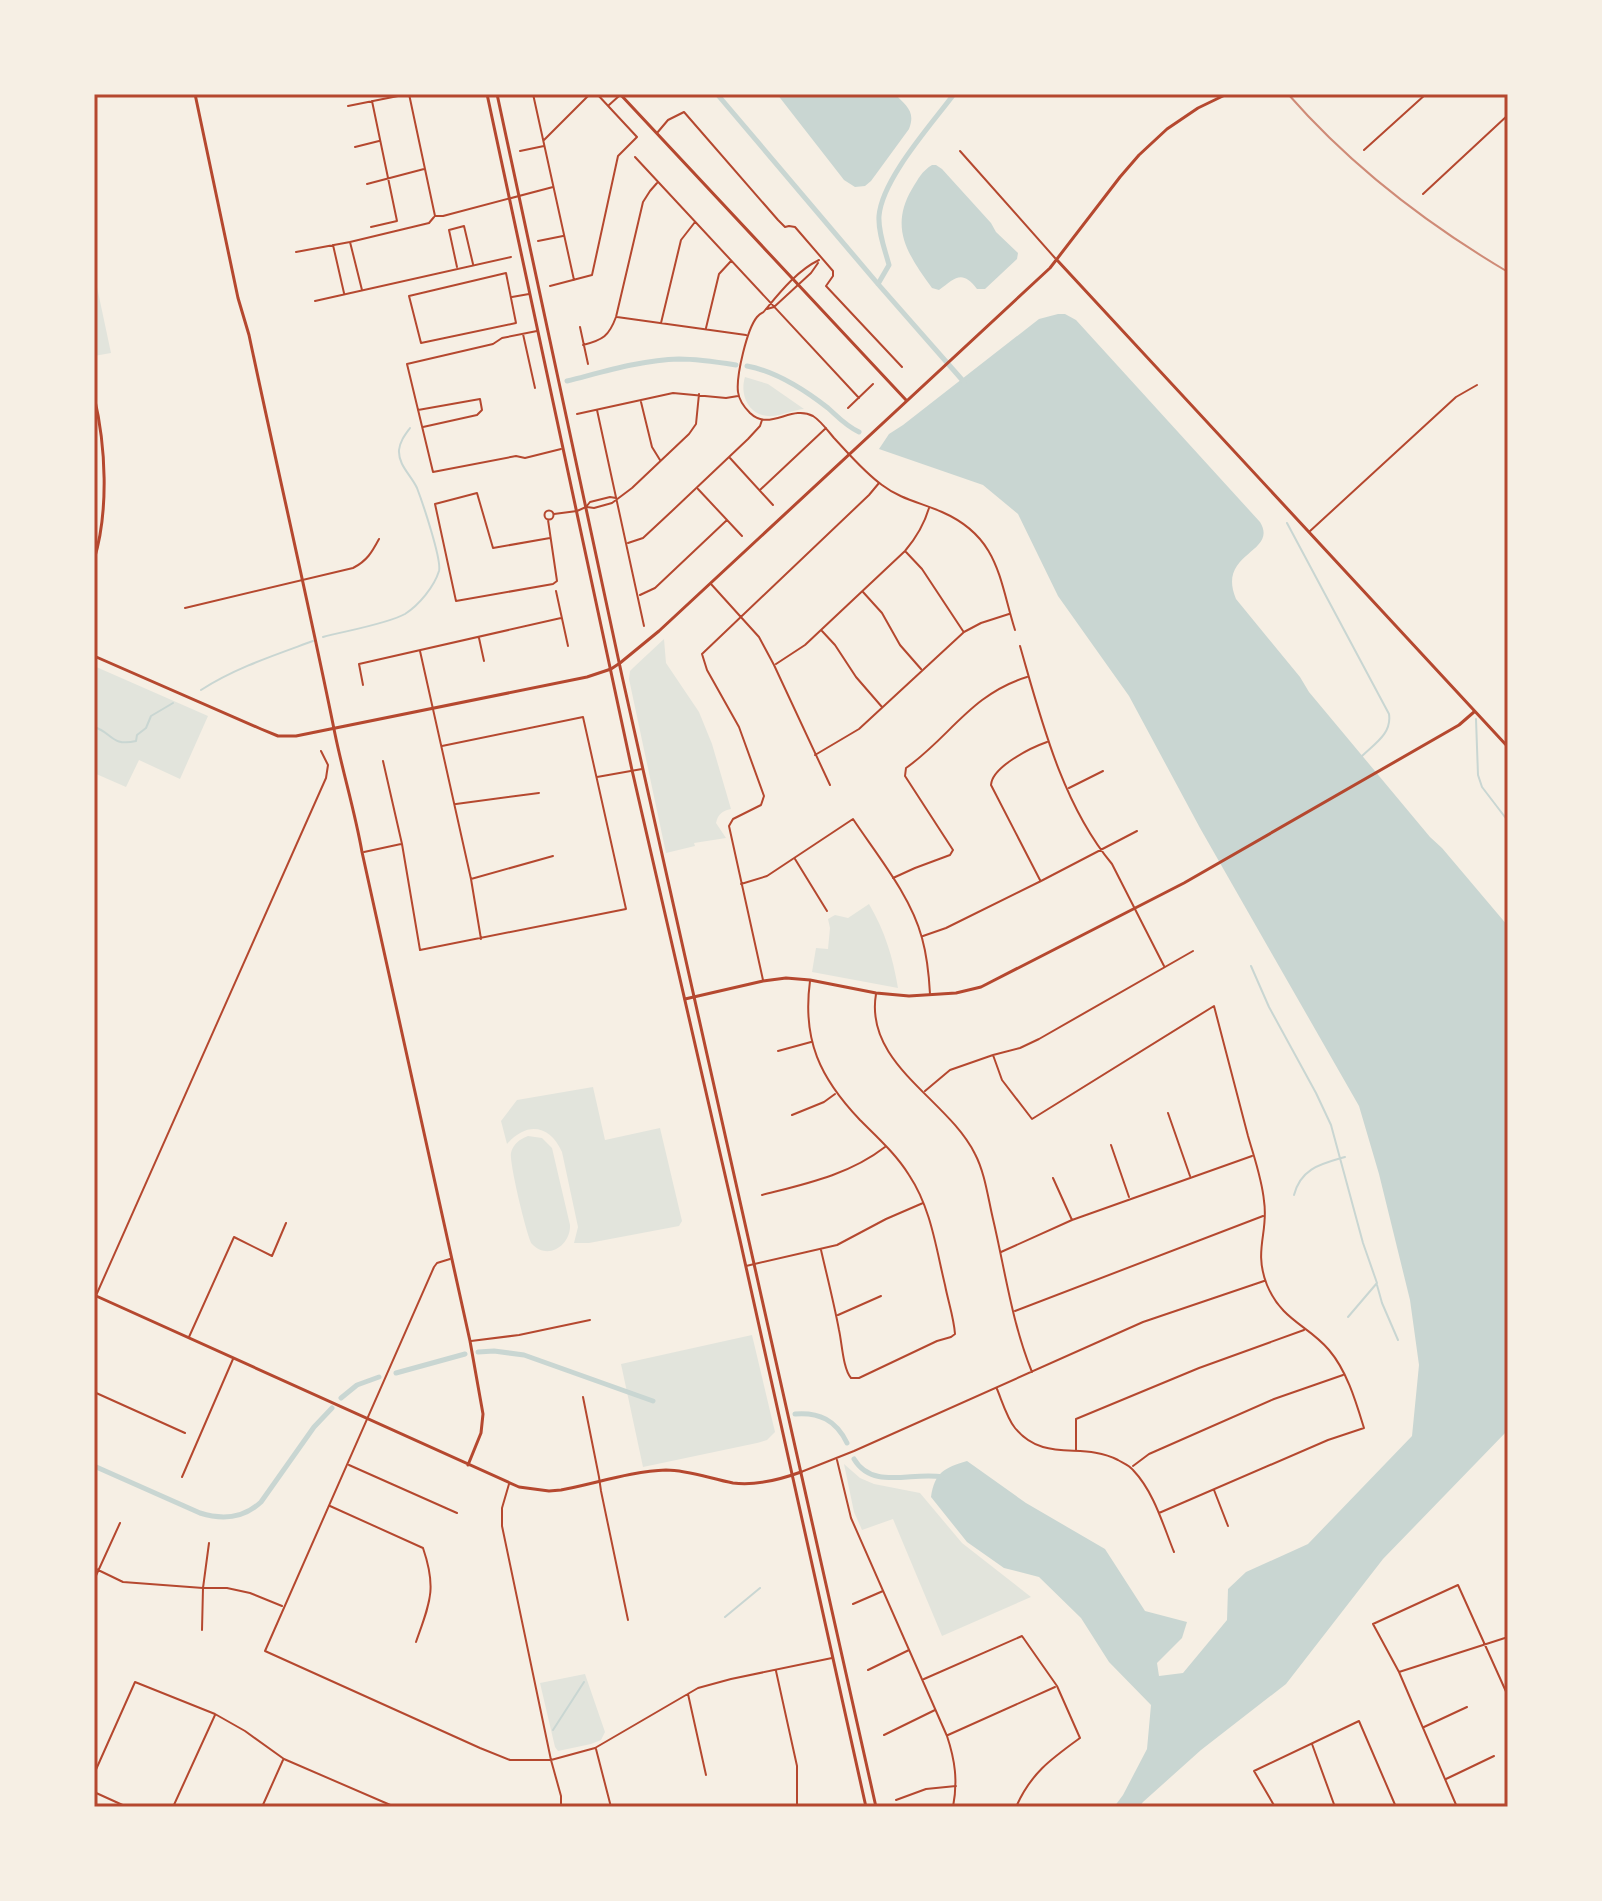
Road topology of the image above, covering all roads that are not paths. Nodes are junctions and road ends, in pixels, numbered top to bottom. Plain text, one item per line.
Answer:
1 (195, 94) edge
2 (409, 94) edge
3 (487, 94) edge
4 (497, 94) edge
5 (533, 94) edge
6 (590, 94) edge
7 (597, 94) edge
8 (621, 94) edge
9 (1227, 94) edge
10 (1426, 94) edge
11 (608, 95) edge
12 (603, 100) junction
13 (372, 101) junction
14 (348, 106) dead end
15 (608, 106) junction
16 (1508, 115) edge
17 (657, 133) junction
18 (544, 140) junction
19 (381, 141) junction
20 (545, 146) junction
21 (355, 147) dead end
22 (1364, 150) dead end
23 (520, 151) dead end
24 (960, 151) dead end
25 (635, 157) dead end
26 (425, 168) junction
27 (389, 178) junction
28 (658, 182) junction
29 (367, 184) dead end
30 (553, 187) junction
31 (1423, 194) dead end
32 (519, 196) junction
33 (509, 198) junction
34 (435, 216) junction
35 (695, 222) junction
36 (371, 227) dead end
37 (564, 236) junction
38 (538, 241) dead end
39 (350, 242) junction
40 (333, 245) junction
41 (296, 252) dead end
42 (511, 257) dead end
43 (821, 259) junction
44 (731, 260) junction
45 (1057, 260) junction
46 (474, 266) junction
47 (457, 270) junction
48 (793, 280) junction
49 (574, 281) junction
50 (798, 285) junction
51 (550, 286) dead end
52 (362, 291) junction
53 (344, 294) junction
54 (530, 294) junction
55 (512, 297) junction
56 (315, 301) dead end
57 (770, 302) junction
58 (774, 307) junction
59 (766, 309) junction
60 (616, 317) junction
61 (661, 324) junction
62 (580, 327) dead end
63 (706, 330) junction
64 (538, 331) junction
65 (523, 334) junction
66 (747, 335) junction
67 (583, 345) junction
68 (588, 364) dead end
69 (902, 367) dead end
70 (873, 384) dead end
71 (1477, 385) dead end
72 (535, 388) dead end
73 (699, 394) junction
74 (94, 396) edge
75 (739, 396) junction
76 (859, 398) junction
77 (641, 400) junction
78 (906, 400) junction
79 (848, 408) dead end
80 (418, 410) junction
81 (597, 410) junction
82 (577, 414) dead end
83 (762, 420) junction
84 (422, 427) junction
85 (826, 428) junction
86 (563, 448) junction
87 (849, 454) junction
88 (729, 458) junction
89 (661, 461) junction
90 (879, 483) junction
91 (697, 488) junction
92 (760, 490) junction
93 (617, 498) junction
94 (773, 505) dead end
95 (586, 507) junction
96 (929, 507) junction
97 (577, 511) junction
98 (554, 514) junction
99 (548, 520) junction
100 (727, 520) junction
101 (1308, 533) junction
102 (742, 536) dead end
103 (550, 538) junction
104 (379, 539) dead end
105 (627, 543) junction
106 (905, 551) junction
107 (94, 560) edge
108 (301, 579) junction
109 (710, 583) junction
110 (556, 591) dead end
111 (862, 591) junction
112 (639, 595) junction
113 (185, 608) dead end
114 (1010, 614) junction
115 (741, 615) junction
116 (561, 618) junction
117 (644, 626) dead end
118 (822, 630) junction
119 (1015, 630) dead end
120 (964, 632) junction
121 (479, 637) junction
122 (568, 646) dead end
123 (1020, 646) dead end
124 (420, 651) junction
125 (94, 656) edge
126 (484, 661) dead end
127 (620, 663) junction
128 (774, 665) junction
129 (611, 669) junction
130 (922, 671) junction
131 (1028, 677) junction
132 (363, 685) dead end
133 (882, 708) junction
134 (434, 709) junction
135 (1474, 712) junction
136 (334, 730) junction
137 (1048, 741) junction
138 (442, 746) junction
139 (1508, 747) edge
140 (321, 751) dead end
141 (815, 755) junction
142 (383, 761) dead end
143 (643, 769) junction
144 (632, 770) junction
145 (1103, 771) dead end
146 (596, 778) junction
147 (830, 785) dead end
148 (1068, 789) junction
149 (539, 793) dead end
150 (455, 804) junction
151 (1137, 831) dead end
152 (402, 844) junction
153 (1100, 850) junction
154 (362, 852) junction
155 (553, 856) dead end
156 (795, 858) junction
157 (471, 879) junction
158 (892, 879) junction
159 (1041, 881) junction
160 (741, 884) junction
161 (1135, 909) junction
162 (827, 911) dead end
163 (922, 937) junction
164 (481, 939) junction
165 (1193, 951) dead end
166 (1164, 966) junction
167 (810, 980) junction
168 (763, 981) junction
169 (876, 993) junction
170 (930, 995) junction
171 (695, 997) junction
172 (685, 999) junction
173 (812, 1042) junction
174 (778, 1051) dead end
175 (993, 1055) junction
176 (924, 1092) junction
177 (836, 1093) junction
178 (1168, 1113) dead end
179 (792, 1115) dead end
180 (1111, 1145) dead end
181 (886, 1146) junction
182 (1253, 1155) junction
183 (1191, 1177) junction
184 (1053, 1178) dead end
185 (762, 1195) dead end
186 (1129, 1198) junction
187 (924, 1203) junction
188 (1265, 1215) junction
189 (1072, 1220) junction
190 (286, 1223) dead end
191 (821, 1250) junction
192 (1001, 1252) junction
193 (451, 1259) junction
194 (755, 1264) junction
195 (746, 1266) junction
196 (1265, 1280) junction
197 (881, 1296) dead end
198 (95, 1297) edge
199 (1014, 1311) junction
200 (836, 1315) junction
201 (590, 1320) dead end
202 (1305, 1330) junction
203 (189, 1337) junction
204 (470, 1341) junction
205 (233, 1358) junction
206 (1032, 1372) junction
207 (1344, 1374) junction
208 (997, 1388) junction
209 (94, 1392) edge
210 (583, 1397) dead end
211 (367, 1418) junction
212 (185, 1433) dead end
213 (1076, 1451) junction
214 (836, 1458) junction
215 (348, 1464) junction
216 (468, 1465) junction
217 (1131, 1467) junction
218 (801, 1472) junction
219 (792, 1475) junction
220 (182, 1477) dead end
221 (600, 1482) junction
222 (509, 1483) junction
223 (1213, 1489) junction
224 (329, 1506) junction
225 (457, 1513) dead end
226 (1159, 1513) junction
227 (120, 1523) dead end
228 (1228, 1526) dead end
229 (209, 1543) dead end
230 (1174, 1552) dead end
231 (94, 1568) edge
232 (98, 1570) junction
233 (94, 1580) edge
234 (203, 1588) junction
235 (884, 1591) junction
236 (853, 1604) dead end
237 (284, 1607) junction
238 (628, 1620) dead end
239 (202, 1630) dead end
240 (1508, 1637) edge
241 (416, 1642) dead end
242 (1484, 1645) junction
243 (910, 1650) junction
244 (833, 1658) junction
245 (776, 1670) junction
246 (868, 1670) dead end
247 (1399, 1672) junction
248 (923, 1680) junction
249 (1057, 1686) junction
250 (688, 1693) junction
251 (1508, 1696) edge
252 (1467, 1707) dead end
253 (936, 1710) junction
254 (215, 1714) junction
255 (1424, 1727) junction
256 (884, 1735) dead end
257 (947, 1736) junction
258 (1312, 1742) junction
259 (595, 1748) junction
260 (1494, 1756) dead end
261 (284, 1759) junction
262 (551, 1760) junction
263 (94, 1774) edge
264 (706, 1775) dead end
265 (1446, 1779) junction
266 (957, 1786) junction
267 (94, 1792) edge
268 (896, 1800) dead end
269 (127, 1807) edge
270 (173, 1807) edge
271 (262, 1807) edge
272 (395, 1807) edge
273 (561, 1807) edge
274 (611, 1807) edge
275 (797, 1807) edge
276 (866, 1807) edge
277 (876, 1807) edge
278 (953, 1807) edge
279 (1016, 1807) edge
280 (1275, 1807) edge
281 (1335, 1807) edge
282 (1396, 1807) edge
283 (1457, 1807) edge

1 - 108 main road
2 - 13 street
2 - 26 street
3 - 33 main road
4 - 32 main road
5 - 18 street
6 - 18 street
7 - 12 street
8 - 15 street
8 - 17 main road
9 - 45 main road
10 - 22 street
11 - 12 street
12 - 15 street
13 - 14 street
13 - 19 street
15 - 49 street
16 - 31 street
17 - 43 street
17 - 48 main road
18 - 20 street
19 - 21 street
19 - 27 street
20 - 23 street
20 - 30 street
24 - 45 street
25 - 28 street
26 - 27 street
26 - 34 street
27 - 29 street
27 - 36 street
28 - 35 street
28 - 60 street
30 - 32 street
30 - 37 street
32 - 33 street
32 - 95 main road
33 - 34 street
33 - 54 main road
34 - 39 street
35 - 44 street
35 - 61 street
37 - 38 street
37 - 49 street
39 - 40 street
39 - 52 street
40 - 41 street
40 - 53 street
42 - 46 street
43 - 48 street
43 - 50 street
43 - 69 street
44 - 57 street
44 - 63 street
45 - 78 main road
45 - 101 main road
46 - 47 street
46 - 47 street
47 - 52 street
48 - 50 main road
48 - 57 street
49 - 51 street
50 - 58 street
50 - 78 main road
52 - 53 street
53 - 56 street
54 - 55 street
54 - 64 main road
55 - 55 street
57 - 58 street
57 - 59 street
58 - 59 street
58 - 76 street
59 - 66 street
60 - 61 street
60 - 67 street
61 - 63 street
62 - 67 street
63 - 66 street
64 - 65 street
64 - 86 main road
65 - 72 street
65 - 80 street
66 - 75 street
67 - 68 street
70 - 76 street
71 - 101 street
73 - 75 street
73 - 77 street
73 - 89 street
74 - 107 main road
75 - 83 street
76 - 79 street
77 - 81 street
77 - 89 street
78 - 87 main road
80 - 84 street
80 - 84 street
81 - 82 street
81 - 93 street
83 - 85 street
83 - 88 street
84 - 86 street
85 - 87 street
85 - 92 street
86 - 97 main road
87 - 90 street
87 - 109 main road
88 - 91 street
88 - 92 street
89 - 93 street
90 - 96 street
90 - 115 street
91 - 100 street
91 - 105 street
92 - 94 street
93 - 95 street
93 - 95 street
93 - 105 street
95 - 97 street
95 - 127 main road
96 - 106 street
96 - 114 street
97 - 98 street
97 - 129 main road
98 - 99 street
98 - 99 street
99 - 103 street
100 - 102 street
100 - 112 street
101 - 135 main road
103 - 103 street
104 - 108 street
105 - 112 street
106 - 111 street
106 - 120 street
108 - 113 street
108 - 136 main road
109 - 115 street
109 - 127 main road
110 - 116 street
111 - 118 street
111 - 130 street
112 - 117 street
114 - 119 street
114 - 120 street
115 - 128 street
115 - 160 street
116 - 121 street
116 - 122 street
118 - 128 street
118 - 133 street
120 - 130 street
121 - 124 street
121 - 126 street
123 - 131 street
124 - 132 street
124 - 134 street
125 - 136 main road
127 - 129 main road
127 - 143 main road
128 - 141 street
129 - 134 main road
129 - 144 main road
130 - 133 street
131 - 137 street
131 - 158 street
133 - 141 street
134 - 136 main road
134 - 138 street
135 - 139 main road
135 - 161 main road
136 - 154 main road
137 - 148 street
137 - 159 street
138 - 146 street
138 - 150 street
140 - 198 street
141 - 147 street
142 - 152 street
143 - 144 street
143 - 171 main road
144 - 146 street
144 - 172 main road
145 - 148 street
146 - 164 street
148 - 153 street
149 - 150 street
150 - 157 street
151 - 153 street
152 - 154 street
152 - 164 street
153 - 159 street
153 - 161 street
154 - 193 main road
155 - 157 street
156 - 158 street
156 - 160 street
156 - 162 street
157 - 164 street
158 - 163 street
159 - 163 street
160 - 168 street
161 - 166 street
161 - 170 main road
163 - 170 street
165 - 166 street
166 - 175 street
167 - 168 main road
167 - 169 main road
167 - 173 street
168 - 171 main road
169 - 170 main road
169 - 176 street
171 - 172 main road
171 - 194 main road
172 - 195 main road
173 - 174 street
173 - 177 street
175 - 176 street
175 - 182 street
176 - 192 street
177 - 179 street
177 - 181 street
178 - 183 street
180 - 186 street
181 - 185 street
181 - 187 street
182 - 183 street
182 - 188 street
183 - 186 street
184 - 189 street
186 - 189 street
187 - 191 street
187 - 200 street
188 - 196 street
188 - 199 street
189 - 192 street
190 - 203 street
191 - 194 street
191 - 200 street
192 - 199 street
193 - 204 main road
193 - 211 street
194 - 195 street
194 - 218 main road
195 - 219 main road
196 - 202 street
196 - 206 street
197 - 200 street
198 - 203 main road
199 - 206 street
201 - 204 street
202 - 207 street
202 - 213 street
203 - 205 main road
204 - 216 main road
205 - 211 main road
205 - 220 street
206 - 208 street
207 - 217 street
207 - 223 street
208 - 213 street
208 - 214 street
209 - 212 street
210 - 221 street
211 - 215 street
211 - 216 main road
213 - 217 street
214 - 218 street
214 - 235 street
215 - 224 street
215 - 225 street
216 - 222 main road
217 - 226 street
218 - 219 main road
218 - 277 main road
219 - 221 main road
219 - 244 main road
221 - 222 main road
221 - 238 street
222 - 262 street
223 - 226 street
223 - 228 street
224 - 237 street
224 - 241 street
226 - 230 street
227 - 232 street
229 - 234 street
231 - 232 street
232 - 233 street
232 - 234 street
234 - 237 street
234 - 239 street
235 - 236 street
235 - 243 street
237 - 262 street
240 - 242 street
242 - 247 street
242 - 247 street
242 - 251 street
243 - 246 street
243 - 248 street
244 - 245 street
244 - 276 main road
245 - 250 street
245 - 275 street
247 - 255 street
248 - 249 street
248 - 253 street
249 - 257 street
249 - 279 street
250 - 259 street
250 - 264 street
252 - 255 street
253 - 256 street
253 - 257 street
254 - 261 street
254 - 263 street
254 - 270 street
255 - 265 street
257 - 266 street
258 - 280 street
258 - 281 street
258 - 282 street
259 - 262 street
259 - 274 street
260 - 265 street
261 - 271 street
261 - 272 street
262 - 273 street
265 - 283 street
266 - 268 street
266 - 278 street
267 - 269 street

